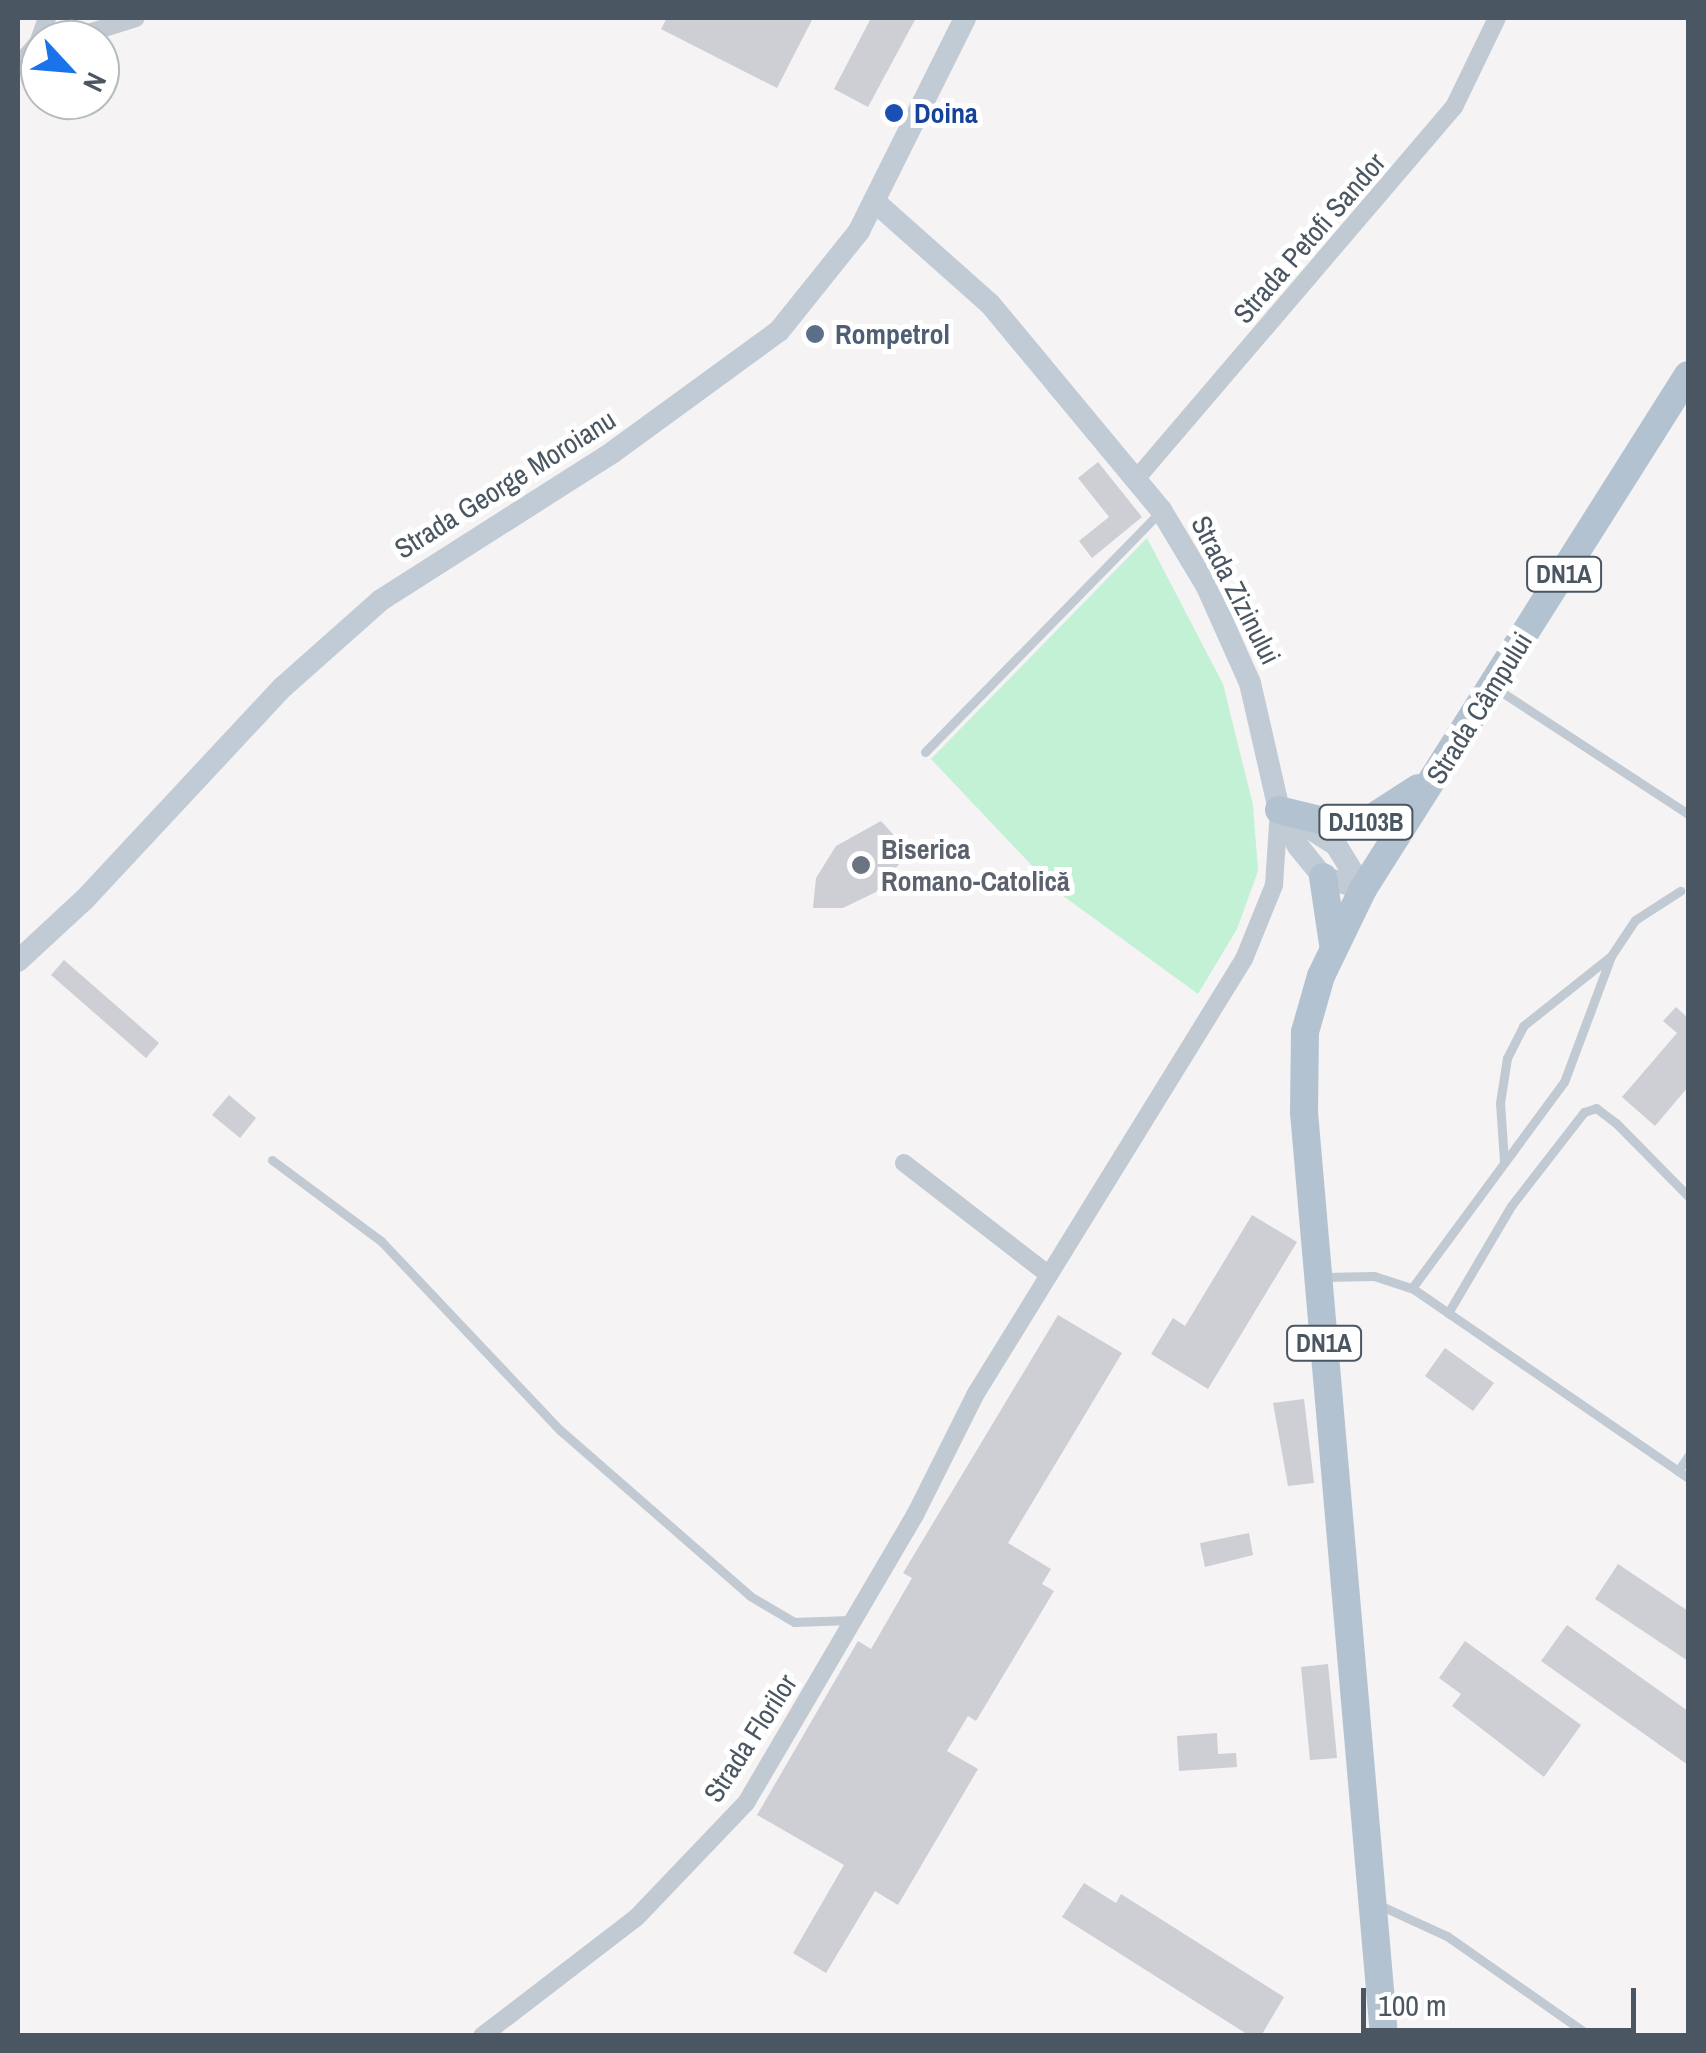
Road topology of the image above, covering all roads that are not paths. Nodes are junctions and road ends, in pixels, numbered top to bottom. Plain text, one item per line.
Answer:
1 (965, 18) edge
2 (1497, 18) edge
3 (874, 201) junction
4 (1688, 375) edge
5 (1137, 478) junction
6 (1161, 510) junction
7 (1494, 686) junction
8 (925, 752) dead end
9 (1439, 772) junction
10 (1279, 810) junction
11 (1688, 814) edge
12 (1322, 877) junction
13 (1363, 889) junction
14 (1680, 891) dead end
15 (1334, 946) junction
16 (1611, 956) junction
17 (18, 961) edge
18 (272, 1160) dead end
19 (1504, 1162) junction
20 (904, 1163) dead end
21 (1688, 1196) edge
22 (1049, 1275) junction
23 (1318, 1277) junction
24 (1412, 1288) junction
25 (1448, 1313) junction
26 (974, 1396) joint
27 (1688, 1456) edge
28 (1678, 1471) junction
29 (1688, 1478) edge
30 (856, 1619) junction
31 (1372, 1903) junction
32 (482, 2036) edge
33 (1384, 2036) edge
34 (1590, 2036) edge

1 - 3 main road, Strada George Moroianu
2 - 5 street, Strada Petofi Sandor
3 - 5 main road, Strada Zizinului / DJ103B
3 - 17 main road, Strada George Moroianu
4 - 7 main road, Strada Câmpului / DN1A
5 - 6 main road, Strada Zizinului / DJ103B
6 - 8 lane
6 - 10 main road, Strada Zizinului / DJ103B
7 - 9 main road, Strada Câmpului / DN1A
7 - 11 lane
9 - 10 main road, DJ103B
9 - 13 main road, Strada Câmpului / DN1A
10 - 12 main road, DJ103B
10 - 13 main road, DJ103B
10 - 22 street, Strada Zizinului
12 - 13 main road, DJ103B
12 - 15 main road, DJ103B
13 - 15 main road, Strada Câmpului / DN1A
14 - 16 lane
15 - 23 main road, Strada Câmpului / DN1A
16 - 19 lane
16 - 19 lane
18 - 30 lane
19 - 24 lane
20 - 22 street
21 - 25 lane
22 - 26 street, Strada Zizinului
23 - 24 lane
23 - 31 main road, DN1A
24 - 25 lane
25 - 28 lane
26 - 30 street, Strada Florilor
27 - 28 lane
28 - 29 lane
30 - 32 street, Strada Florilor
31 - 33 main road, DN1A
31 - 34 lane

